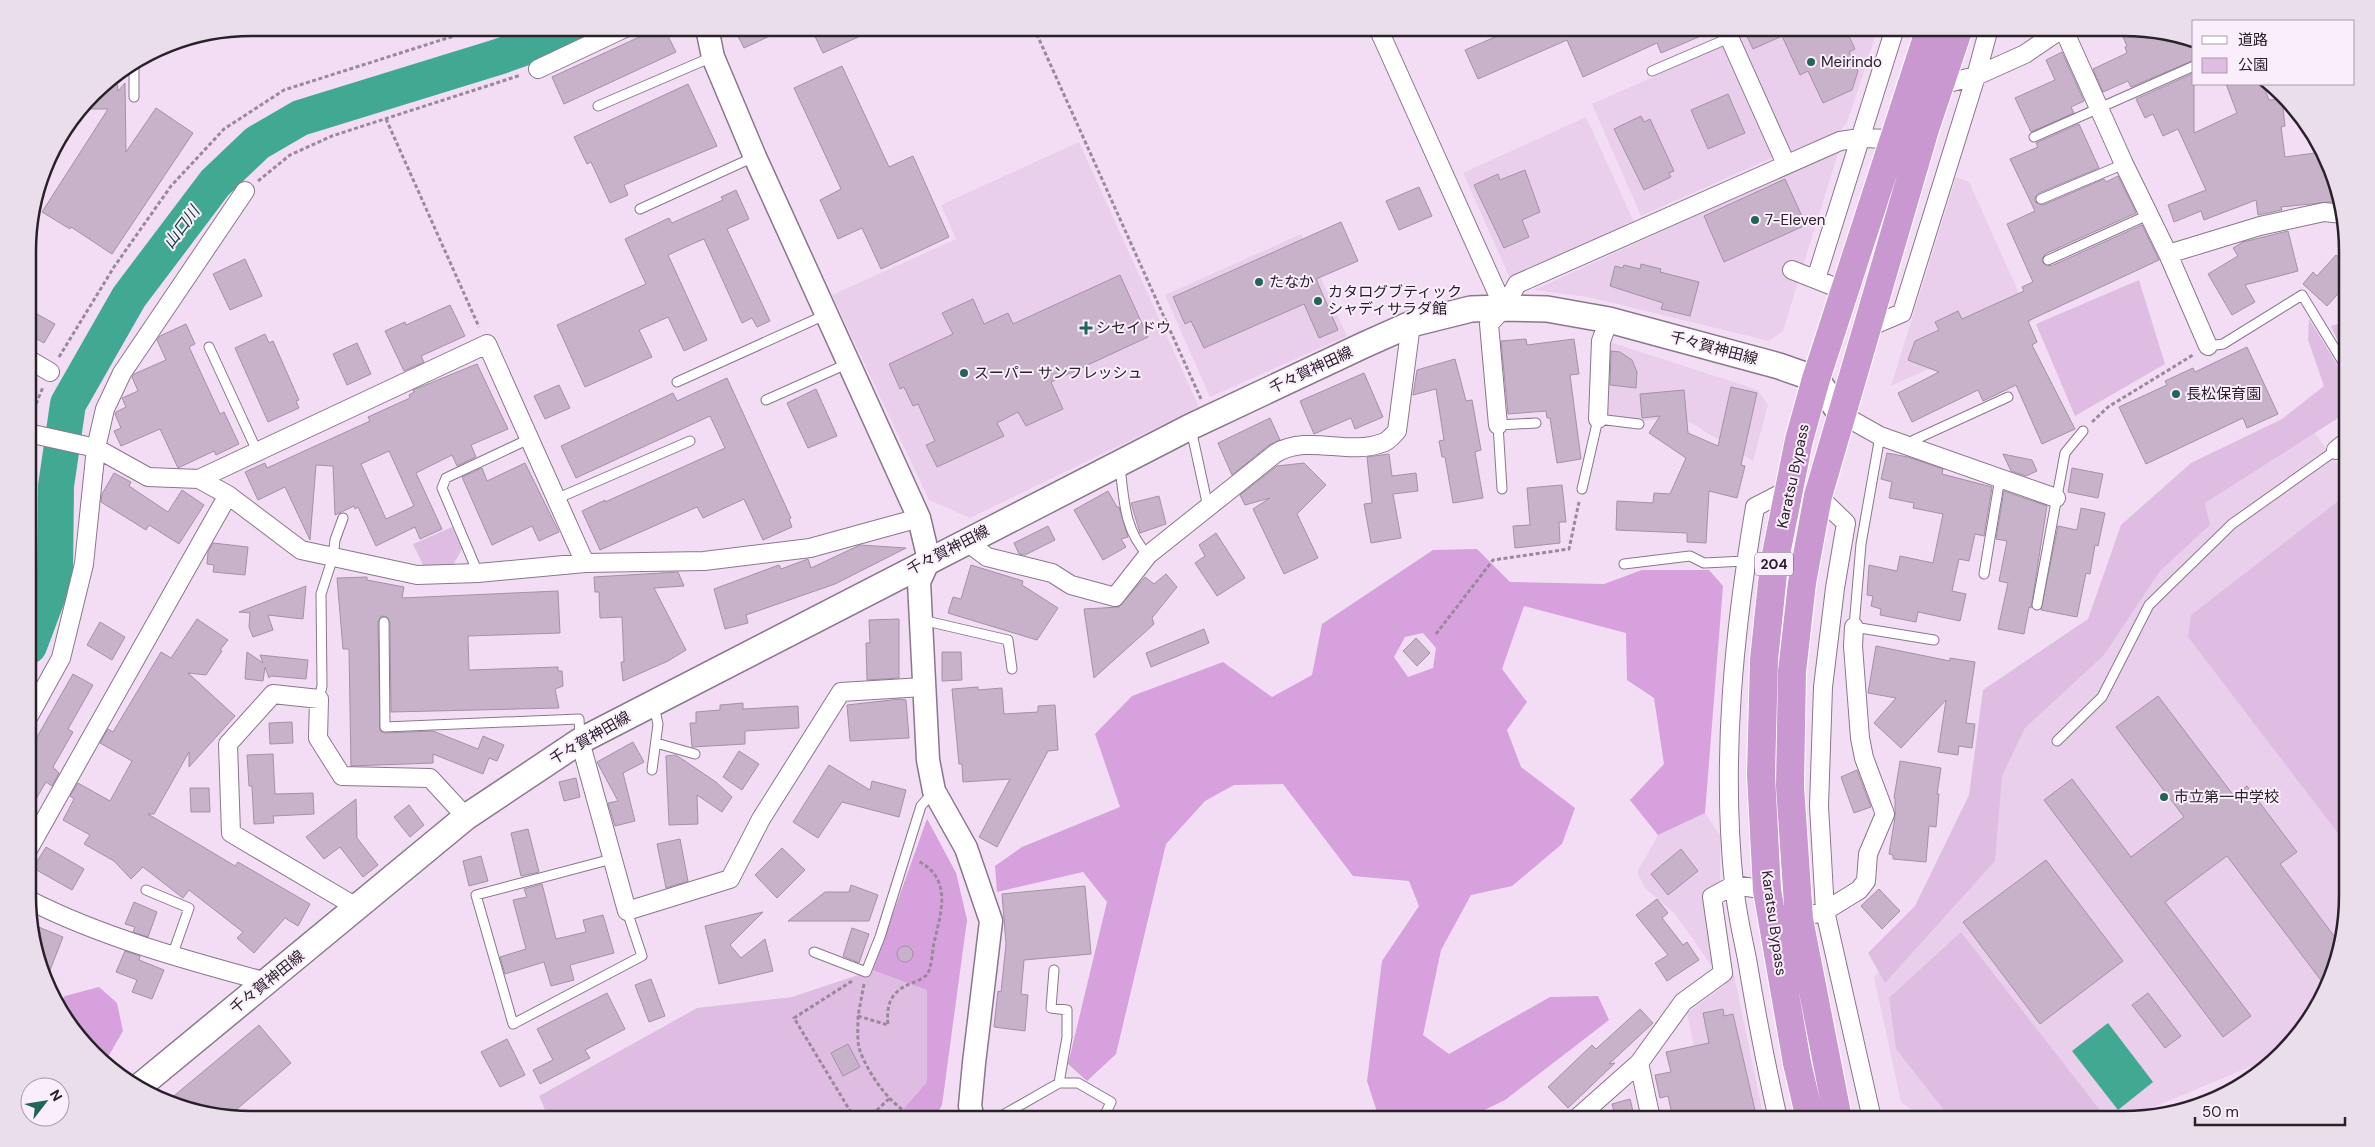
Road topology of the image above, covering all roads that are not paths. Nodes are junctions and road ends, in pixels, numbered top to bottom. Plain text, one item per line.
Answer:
1 (608, 36) edge
2 (709, 36) edge
3 (1382, 36) edge
4 (1721, 36) edge
5 (1728, 36) edge
6 (1892, 36) edge
7 (1927, 36) edge
8 (1956, 36) edge
9 (1987, 36) edge
10 (2051, 36) edge
11 (2067, 36) edge
12 (713, 57) junction
13 (2192, 67) edge
14 (538, 69) road end
15 (134, 71) edge
16 (1652, 71) dead end
17 (1976, 76) junction
18 (1940, 85) junction
19 (134, 97) dead end
20 (598, 106) dead end
21 (2100, 107) junction
22 (1860, 138) junction
23 (2034, 138) dead end
24 (1893, 139) junction
25 (755, 157) junction
26 (1786, 164) junction
27 (2124, 164) junction
28 (246, 191) road end
29 (2041, 199) dead end
30 (640, 209) dead end
31 (2336, 213) edge
32 (2148, 215) junction
33 (2168, 254) junction
34 (2048, 260) dead end
35 (1792, 270) dead end
36 (1816, 279) junction
37 (1845, 290) junction
38 (1504, 308) junction
39 (826, 314) junction
40 (1608, 320) junction
41 (1411, 324) junction
42 (1869, 327) junction
43 (2208, 346) joint
44 (209, 347) dead end
45 (2339, 356) edge
46 (849, 363) junction
47 (36, 364) edge
48 (50, 372) road end
49 (1816, 379) junction
50 (677, 382) dead end
51 (2008, 397) dead end
52 (766, 400) dead end
53 (1841, 414) junction
54 (1598, 419) junction
55 (1200, 422) junction
56 (1536, 422) dead end
57 (1639, 424) dead end
58 (1498, 425) junction
59 (36, 428) edge
60 (2083, 431) road end
61 (1880, 436) junction
62 (529, 439) junction
63 (690, 441) dead end
64 (1911, 446) junction
65 (2339, 447) edge
66 (96, 448) junction
67 (257, 451) junction
68 (1120, 463) junction
69 (2000, 478) junction
70 (199, 479) junction
71 (1502, 489) dead end
72 (1582, 490) road end
73 (1788, 490) junction
74 (228, 495) junction
75 (1818, 496) junction
76 (556, 498) junction
77 (2056, 498) junction
78 (1208, 506) junction
79 (343, 518) dead end
80 (919, 518) junction
81 (966, 541) junction
82 (1148, 555) junction
83 (334, 557) junction
84 (929, 560) junction
85 (1745, 561) junction
86 (585, 563) junction
87 (1624, 564) dead end
88 (478, 573) junction
89 (1984, 574) dead end
90 (2037, 605) dead end
91 (920, 620) junction
92 (384, 622) dead end
93 (1854, 627) junction
94 (1934, 640) dead end
95 (1012, 669) dead end
96 (923, 687) junction
97 (319, 699) junction
98 (653, 702) junction
99 (36, 703) edge
100 (2057, 740) dead end
101 (580, 742) junction
102 (656, 743) junction
103 (695, 754) dead end
104 (652, 770) dead end
105 (934, 791) junction
106 (466, 817) junction
107 (36, 836) edge
108 (612, 859) junction
109 (1734, 885) junction
110 (146, 890) dead end
111 (1767, 890) junction
112 (37, 904) edge
113 (358, 908) junction
114 (626, 911) junction
115 (1825, 911) junction
116 (1799, 919) junction
117 (814, 952) dead end
118 (172, 956) junction
119 (1054, 970) dead end
120 (267, 982) junction
121 (1639, 1063) junction
122 (145, 1082) edge
123 (1059, 1083) junction
124 (971, 1111) edge
125 (1010, 1111) edge
126 (1107, 1111) edge
127 (1585, 1111) edge
128 (1649, 1111) edge
129 (1776, 1111) edge
130 (1808, 1111) edge
131 (1836, 1111) edge
132 (1870, 1111) edge

1 - 14 street
2 - 12 street
3 - 38 street
4 - 16 lane
5 - 26 street
6 - 22 street
7 - 24 highway, Karatsu Bypass / 204
8 - 18 highway, Karatsu Bypass / 204
9 - 17 street
10 - 17 street
11 - 21 street
12 - 20 lane
12 - 25 street
13 - 21 lane
15 - 19 lane
17 - 18 street
17 - 42 street
18 - 42 highway, Karatsu Bypass / 204
21 - 23 lane
21 - 27 street
22 - 24 street
22 - 26 street
22 - 36 street
24 - 37 highway, Karatsu Bypass / 204
25 - 30 lane
25 - 39 street
26 - 38 street
27 - 29 lane
27 - 32 street
28 - 66 street
31 - 33 street
32 - 33 street
32 - 34 lane
33 - 43 street
35 - 36 street
36 - 37 street
37 - 49 highway, Karatsu Bypass / 204
38 - 40 main road, 千々賀神田線
38 - 41 main road, 千々賀神田線
38 - 58 street
39 - 46 street
39 - 50 lane
40 - 49 main road, 千々賀神田線
40 - 54 street
41 - 55 main road, 千々賀神田線
41 - 78 street
42 - 53 highway, Karatsu Bypass / 204
43 - 45 lane
44 - 67 lane
46 - 52 lane
46 - 80 street
47 - 48 street
49 - 53 main road
49 - 73 highway, Karatsu Bypass / 204
51 - 64 lane
53 - 61 street
53 - 75 highway, Karatsu Bypass / 204
54 - 57 lane
54 - 72 lane
55 - 68 main road, 千々賀神田線
55 - 78 lane
56 - 58 lane
58 - 71 lane
59 - 66 street
60 - 77 lane
61 - 64 street
61 - 93 lane
62 - 67 street
62 - 76 street
62 - 88 lane
63 - 76 lane
64 - 69 street
65 - 100 lane
66 - 70 street
66 - 99 street
67 - 70 street
68 - 81 main road, 千々賀神田線
68 - 82 lane
69 - 77 street
69 - 89 lane
70 - 74 street
73 - 85 street
73 - 111 highway, Karatsu Bypass / 204
74 - 83 street
74 - 107 street
75 - 115 street
75 - 116 highway, Karatsu Bypass / 204
76 - 86 street
77 - 90 lane
78 - 82 street
79 - 83 lane
80 - 84 street
80 - 86 street
81 - 82 street
81 - 84 main road, 千々賀神田線
83 - 88 street
83 - 97 lane
84 - 91 street
84 - 98 main road, 千々賀神田線
85 - 87 lane
85 - 109 street
86 - 88 street
91 - 95 lane
91 - 96 street
92 - 101 lane
93 - 94 lane
93 - 115 street
96 - 105 street
96 - 114 street
97 - 106 street
97 - 113 street
98 - 101 main road, 千々賀神田線
98 - 102 lane
101 - 106 main road, 千々賀神田線
101 - 108 street
102 - 103 lane
102 - 104 lane
105 - 117 lane
105 - 124 street
106 - 113 main road, 千々賀神田線
108 - 114 street
108 - 114 lane
109 - 111 street
109 - 121 street
109 - 129 street
110 - 118 lane
111 - 130 highway, Karatsu Bypass / 204
112 - 118 street
113 - 120 main road, 千々賀神田線
115 - 116 street
115 - 132 street
116 - 131 highway, Karatsu Bypass / 204
118 - 120 street
119 - 123 lane
120 - 122 main road, 千々賀神田線
121 - 127 street
121 - 128 street
123 - 125 lane
123 - 126 lane

